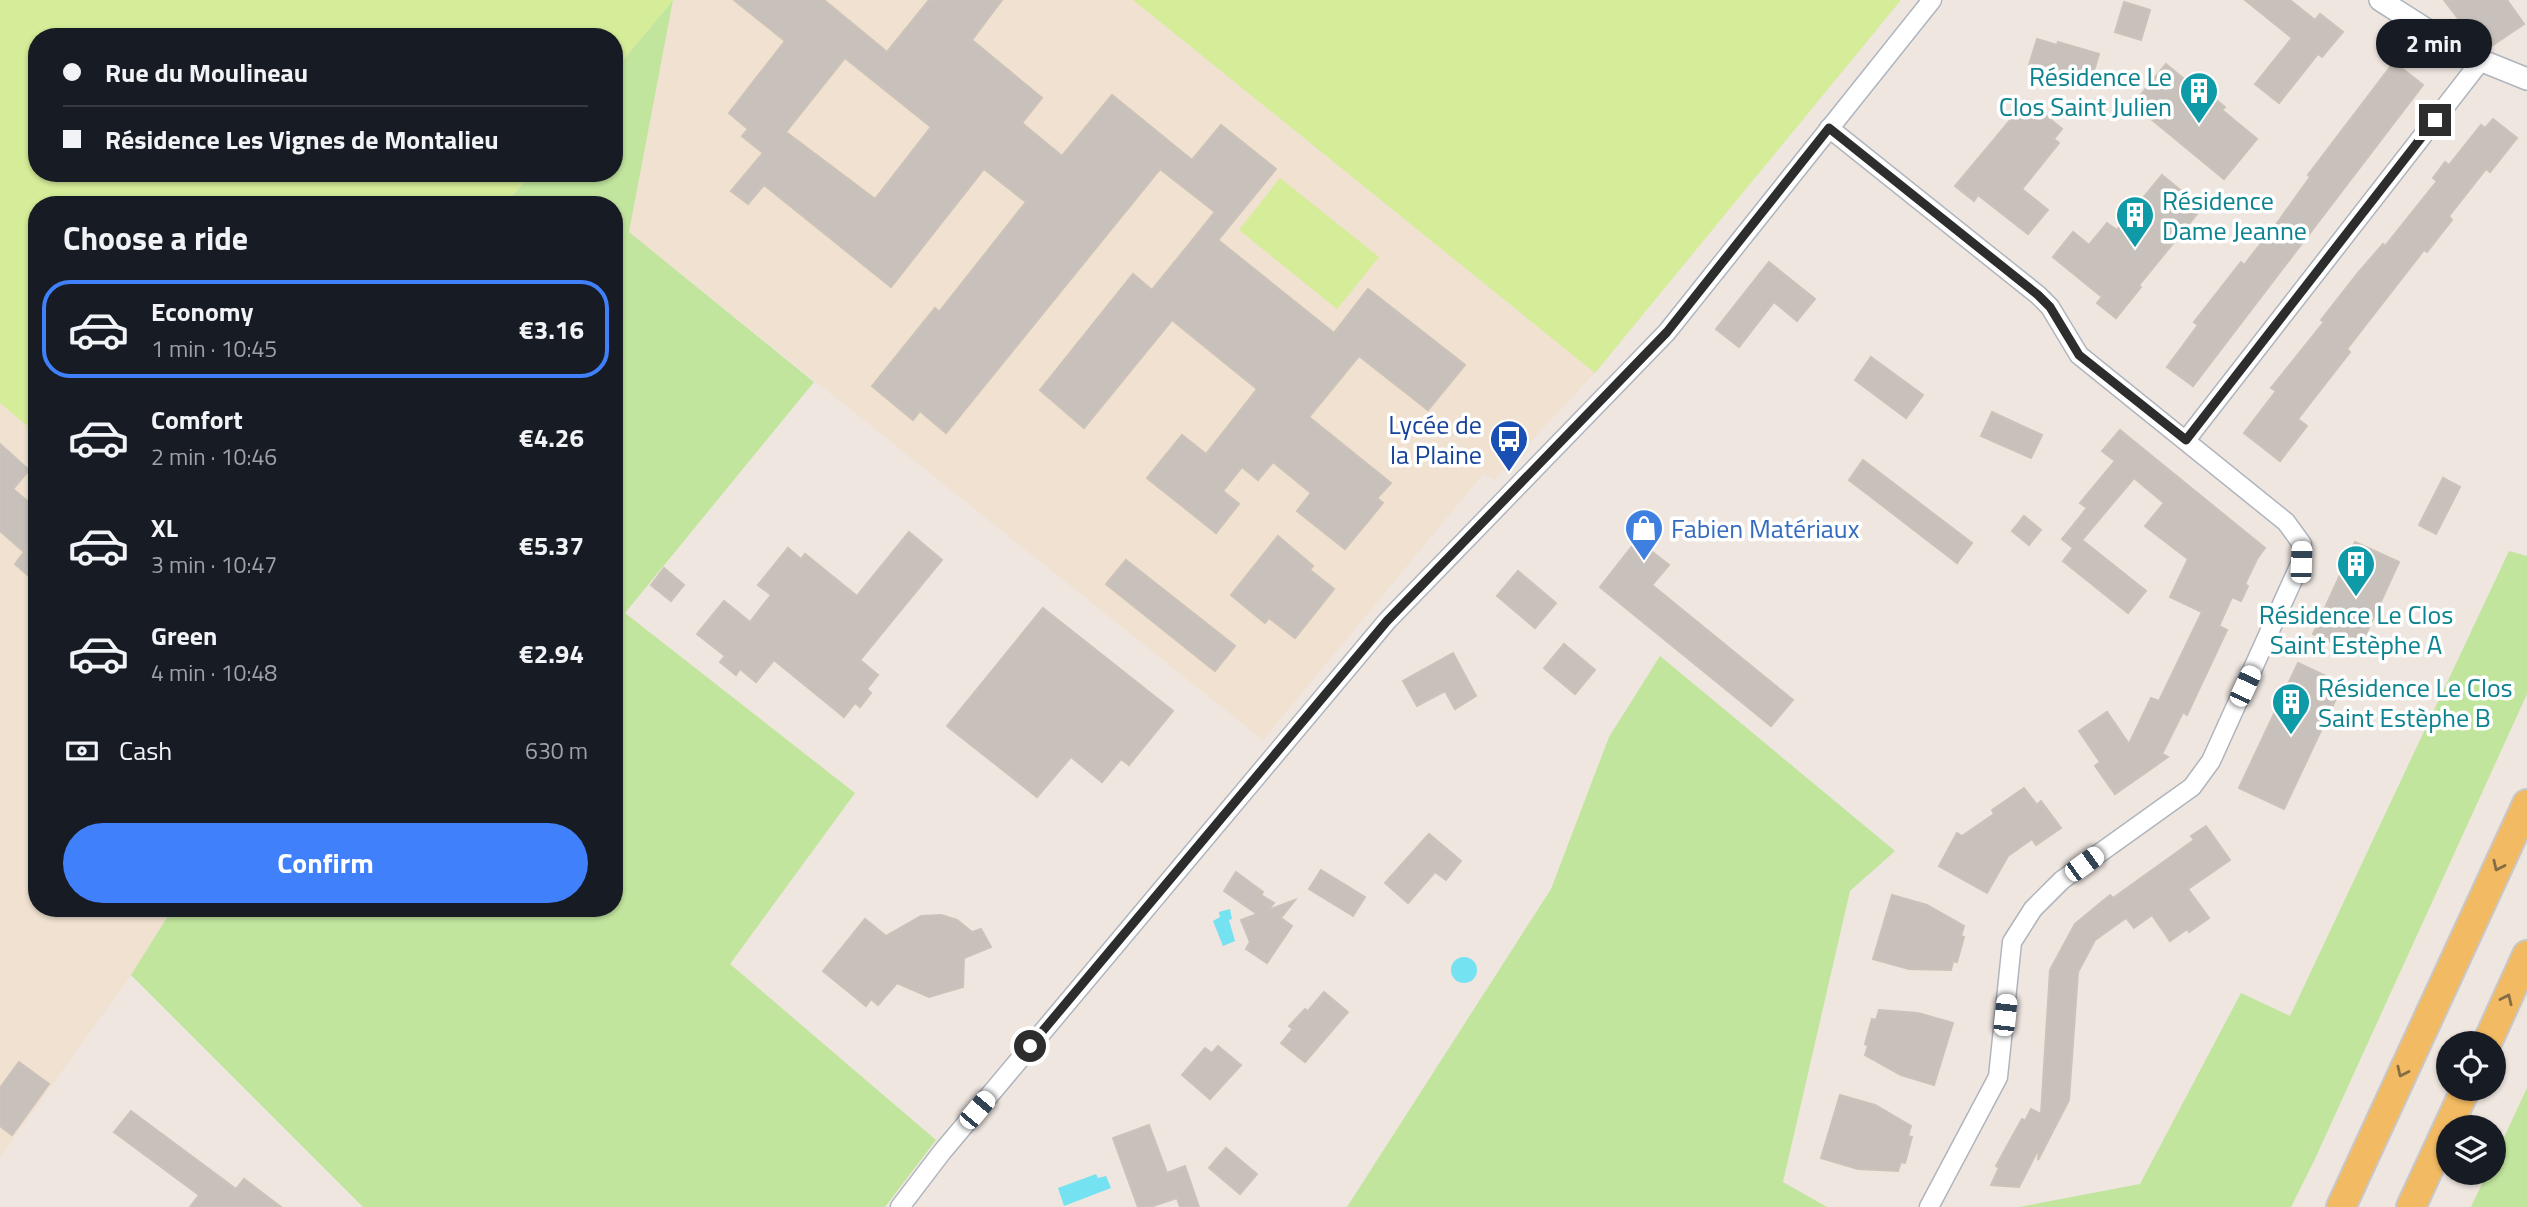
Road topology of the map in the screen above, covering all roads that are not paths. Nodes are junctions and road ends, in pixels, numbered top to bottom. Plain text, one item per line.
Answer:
1 (1932, 0) edge
2 (2380, 0) edge
3 (2480, 62) junction
4 (2527, 79) edge
5 (1829, 128) junction
6 (2186, 440) junction
7 (2527, 804) edge
8 (2527, 955) edge
9 (2492, 1031) edge
10 (2460, 1101) edge
11 (900, 1207) edge
12 (1929, 1207) edge
13 (2341, 1207) edge
14 (2411, 1207) edge

1 - 5 street
2 - 3 street
3 - 4 street
3 - 6 street
5 - 6 street
5 - 11 street
6 - 12 street
7 -> 13 main road
9 -> 8 main road
10 - 14 main road

